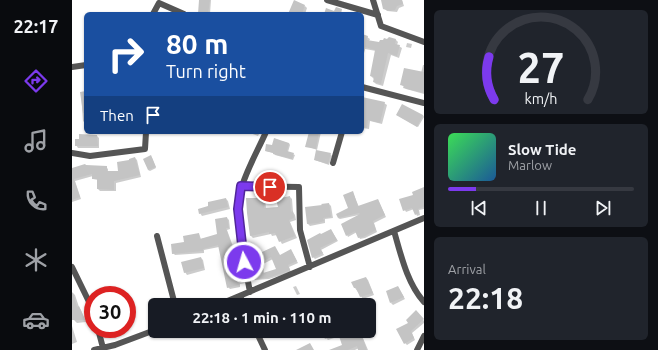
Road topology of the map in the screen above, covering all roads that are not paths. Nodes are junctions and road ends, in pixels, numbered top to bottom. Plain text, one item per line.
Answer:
1 (327, 0) edge
2 (373, 0) edge
3 (161, 2) edge
4 (155, 12) edge
5 (180, 12) edge
6 (378, 14) junction
7 (424, 42) edge
8 (84, 65) edge
9 (72, 67) edge
10 (364, 88) edge
11 (424, 103) edge
12 (146, 134) edge
13 (265, 134) edge
14 (341, 134) edge
15 (72, 153) edge
16 (333, 163) dead end
17 (241, 186) junction
18 (424, 218) edge
19 (394, 231) junction
20 (156, 236) dead end
21 (72, 267) edge
22 (310, 267) junction
23 (84, 292) edge
24 (250, 292) junction
25 (240, 296) joint
26 (173, 298) edge
27 (235, 298) edge
28 (424, 302) edge
29 (148, 333) edge
30 (424, 336) edge
31 (101, 338) edge
32 (259, 338) edge
33 (104, 348) junction
34 (94, 350) edge
35 (265, 350) edge
36 (417, 350) edge

1 - 6 street
2 - 6 street
3 - 4 street
3 - 5 street
6 - 7 street
8 - 9 street
10 - 11 street
12 - 15 street
13 - 17 street
14 - 16 street
17 - 22 street
17 - 24 street
18 - 19 street
19 - 22 street
19 - 28 street
20 - 26 street
21 - 23 street
22 - 24 street
24 - 25 street
25 - 27 street
29 - 33 street
30 - 36 street
31 - 33 street
32 - 35 street
33 - 34 street

